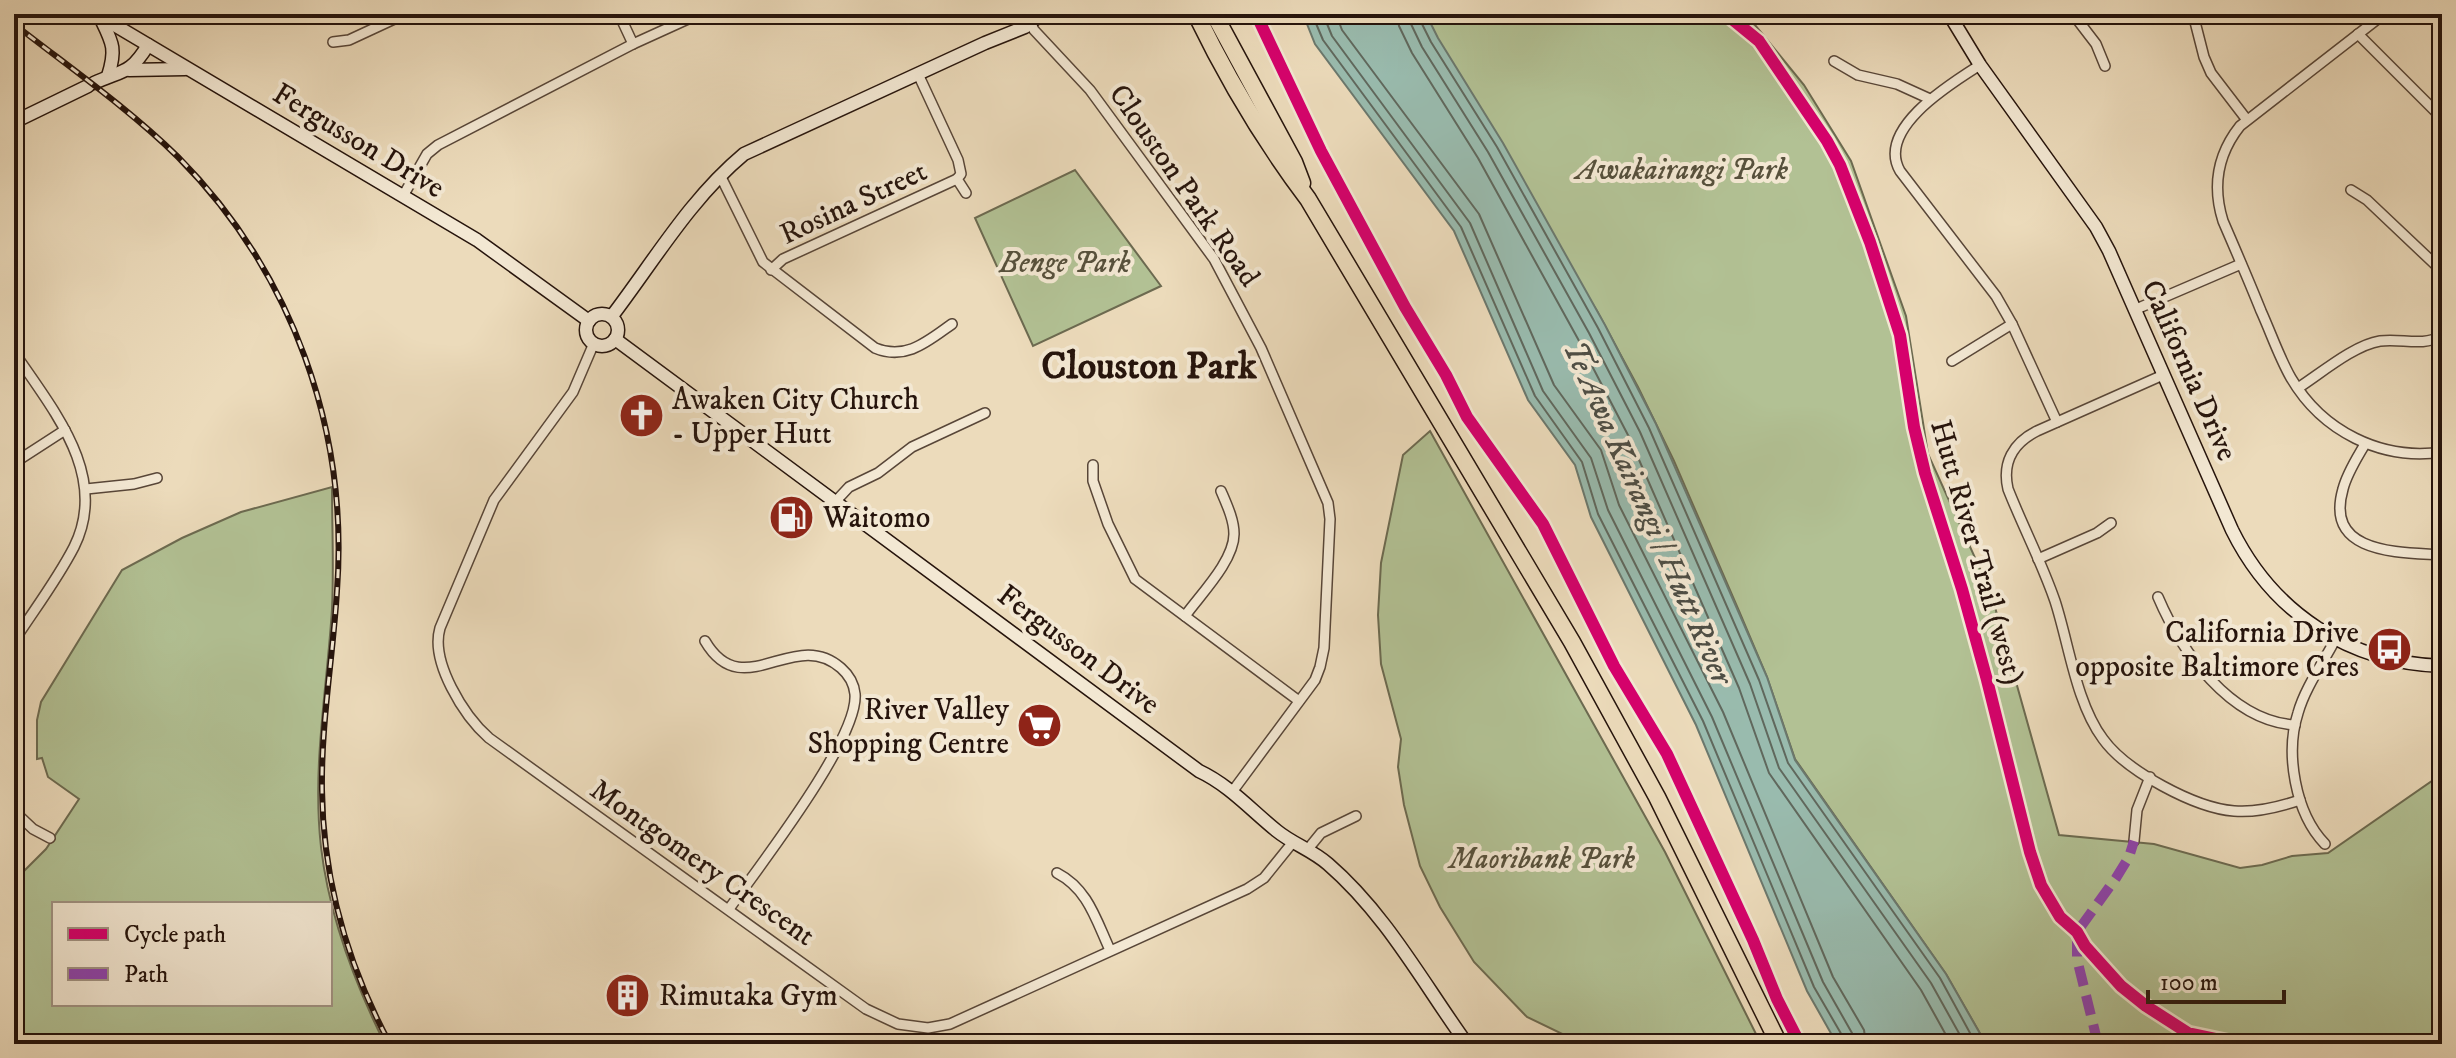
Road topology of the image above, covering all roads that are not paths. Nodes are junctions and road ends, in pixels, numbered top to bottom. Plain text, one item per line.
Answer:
1 (405, 14) edge
2 (619, 14) edge
3 (699, 14) edge
4 (1046, 14) edge
5 (1196, 14) edge
6 (1214, 14) edge
7 (1949, 14) edge
8 (2073, 14) edge
9 (2193, 14) edge
10 (2384, 14) edge
11 (98, 15) edge
12 (1028, 18) edge
13 (2358, 34) junction
14 (333, 42) dead end
15 (145, 43) junction
16 (633, 44) junction
17 (1834, 61) dead end
18 (1980, 65) junction
19 (2105, 66) dead end
20 (188, 69) junction
21 (129, 70) junction
22 (918, 74) junction
23 (111, 75) junction
24 (1930, 99) junction
25 (2442, 118) edge
26 (2247, 120) junction
27 (14, 122) edge
28 (720, 175) junction
29 (957, 179) junction
30 (2351, 190) dead end
31 (966, 193) dead end
32 (403, 196) junction
33 (1308, 199) junction
34 (2241, 264) junction
35 (771, 270) junction
36 (2442, 271) edge
37 (2134, 310) junction
38 (612, 316) junction
39 (589, 321) junction
40 (952, 324) dead end
41 (2012, 324) junction
42 (2442, 336) edge
43 (615, 339) junction
44 (594, 343) junction
45 (14, 352) edge
46 (1952, 361) dead end
47 (2163, 375) junction
48 (2298, 388) junction
49 (985, 413) dead end
50 (2057, 422) junction
51 (65, 430) junction
52 (2365, 444) junction
53 (2442, 452) edge
54 (14, 463) edge
55 (1093, 465) dead end
56 (157, 478) dead end
57 (86, 489) junction
58 (1221, 491) dead end
59 (835, 502) junction
60 (2111, 523) dead end
61 (2442, 555) edge
62 (2038, 559) junction
63 (2158, 597) dead end
64 (1185, 616) junction
65 (2335, 640) junction
66 (14, 641) edge
67 (705, 641) dead end
68 (2442, 666) edge
69 (1299, 701) junction
70 (2295, 725) junction
71 (2150, 777) junction
72 (1232, 792) junction
73 (2300, 800) junction
74 (14, 811) edge
75 (1356, 816) dead end
76 (50, 838) dead end
77 (2134, 841) dead end
78 (1293, 842) junction
79 (2325, 844) dead end
80 (1308, 849) junction
81 (1057, 873) dead end
82 (729, 909) junction
83 (1110, 950) junction
84 (1465, 1043) edge
85 (1779, 1044) edge

1 - 14 street
2 - 16 street
3 - 16 street
4 - 12 main road
5 - 33 highway
6 - 33 highway
7 - 18 main road, California Drive
8 - 19 street
9 - 26 street
10 - 13 street
11 - 15 main road, Fergusson Drive
11 - 23 main road
12 - 22 main road
12 - 69 street, Clouston Park Road
13 - 25 street
13 - 26 street
15 - 20 main road, Fergusson Drive
15 - 21 main road
15 - 23 main road
16 - 32 street
17 - 24 street
18 - 24 street
18 - 37 main road, California Drive
20 - 21 main road
20 - 32 main road, Fergusson Drive
21 - 23 main road
22 - 28 main road
22 - 29 street, Rosina Street
23 - 27 main road
24 - 41 street
26 - 34 street
28 - 35 street
28 - 38 main road
29 - 31 street, Rosina Street
29 - 35 street, Rosina Street
30 - 36 street
32 - 39 main road, Fergusson Drive
33 - 85 highway
34 - 37 street
34 - 48 street
35 - 40 street
37 - 47 main road, California Drive
38 - 39 main road
38 - 43 main road
39 - 44 main road
41 - 46 street
41 - 50 street
42 - 48 street
43 - 44 main road
43 - 59 main road, Fergusson Drive
44 - 82 street, Montgomery Crescent
45 - 51 street
47 - 50 street
47 - 65 main road, California Drive
48 - 52 street
49 - 59 street
50 - 62 street
51 - 54 street
51 - 57 street
52 - 53 street
52 - 61 street
55 - 64 street
56 - 57 street
57 - 66 street
58 - 64 street
59 - 72 main road, Fergusson Drive
60 - 62 street
62 - 71 street
63 - 70 street
64 - 69 street
65 - 68 main road, California Drive
65 - 70 street
67 - 82 street
69 - 72 street, Clouston Park Road
70 - 73 street
71 - 73 street
71 - 77 street
72 - 78 main road, Fergusson Drive
73 - 79 street
74 - 76 street
75 - 80 street
78 - 80 main road, Fergusson Drive
78 - 83 street, Montgomery Crescent
80 - 84 main road, Fergusson Drive
81 - 83 street
82 - 83 street, Montgomery Crescent

